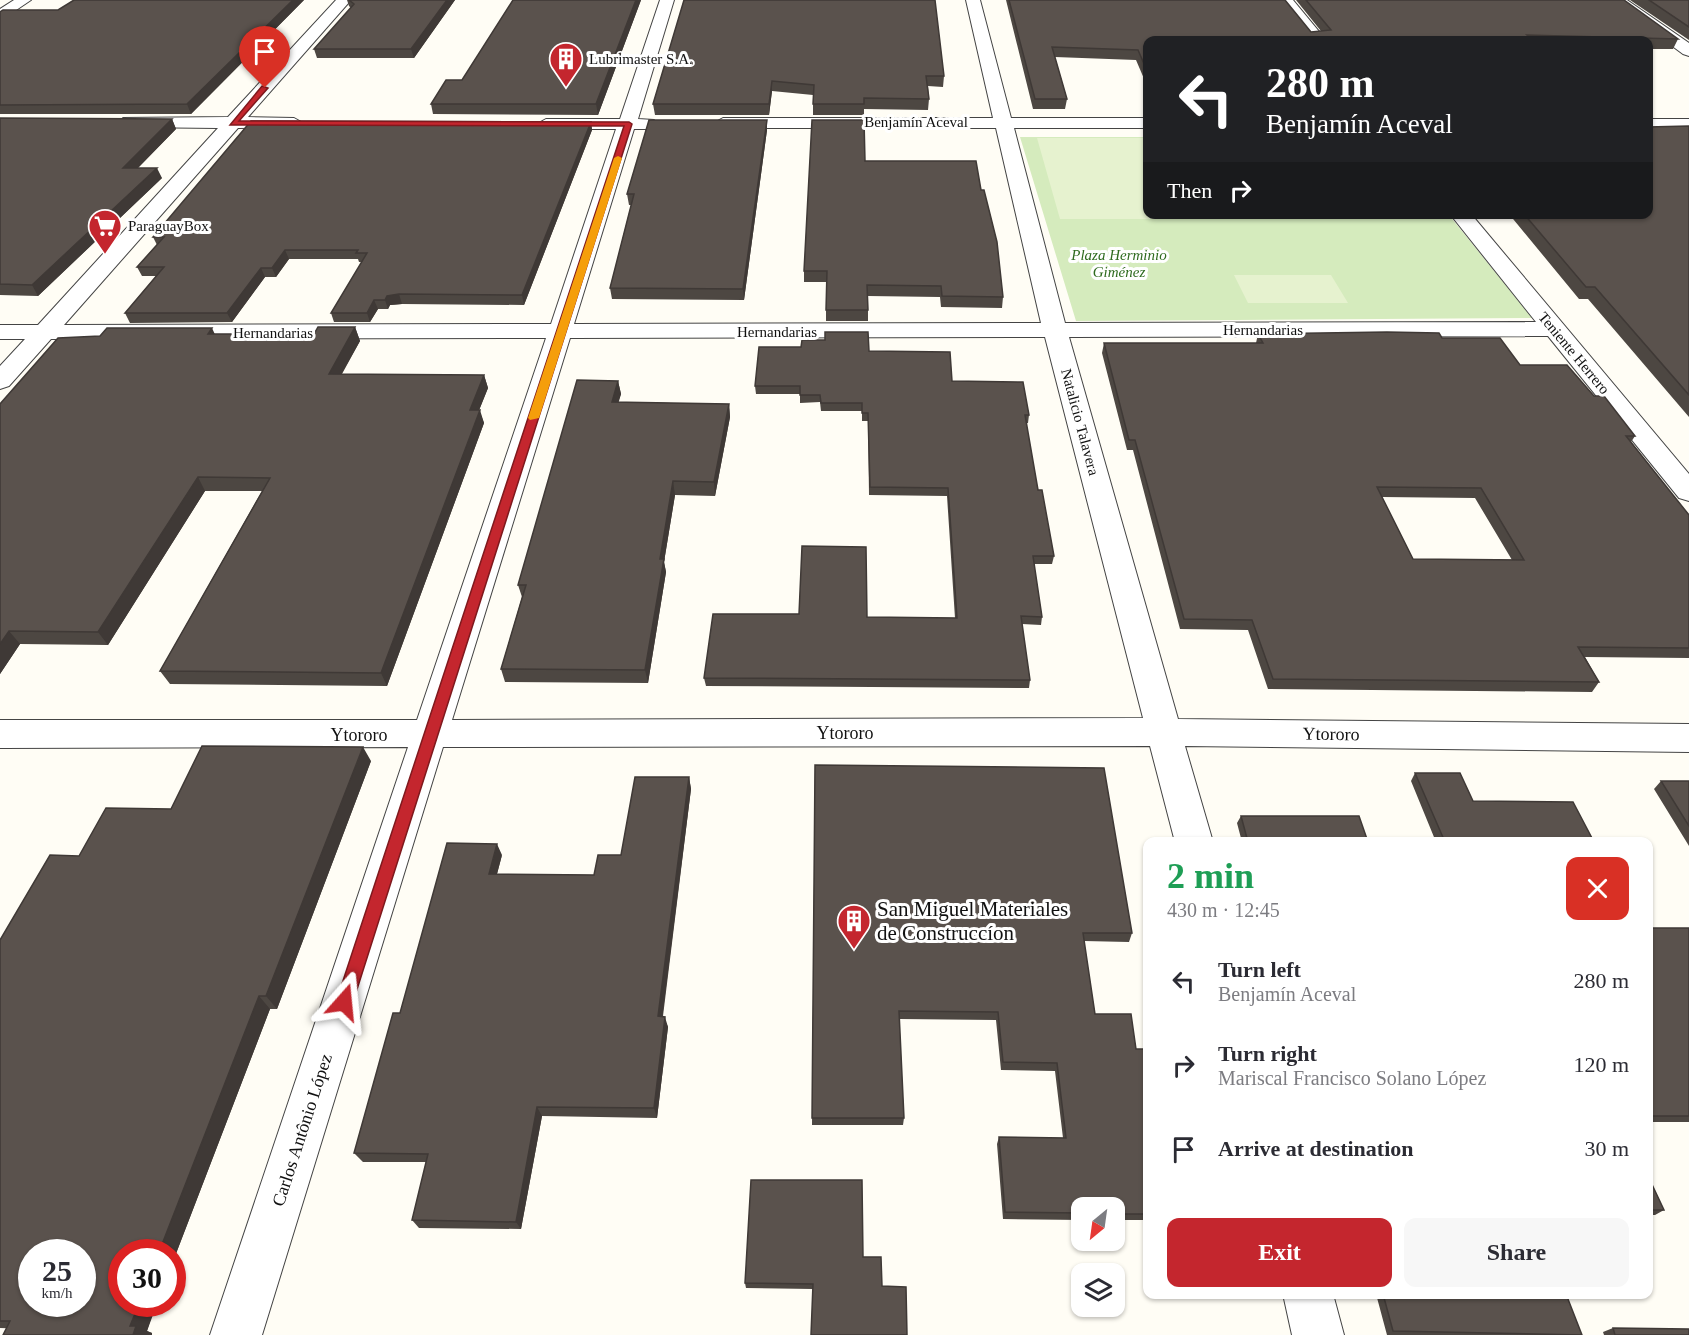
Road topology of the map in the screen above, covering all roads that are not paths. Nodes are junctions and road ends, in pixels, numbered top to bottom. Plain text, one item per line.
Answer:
1 (24, 0) edge
2 (344, 0) edge
3 (667, 0) edge
4 (973, 0) edge
5 (1285, 0) edge
6 (1617, 0) edge
7 (0, 16) edge
8 (1315, 36) edge
9 (1689, 51) edge
10 (117, 122) edge
11 (1005, 122) junction
12 (233, 123) junction
13 (317, 123) edge
14 (699, 123) edge
15 (1143, 123) edge
16 (533, 124) edge
17 (629, 124) junction
18 (664, 124) edge
19 (1653, 124) edge
20 (1689, 125) edge
21 (1464, 219) edge
22 (1554, 329) junction
23 (1055, 330) junction
24 (0, 332) edge
25 (45, 332) junction
26 (561, 333) junction
27 (0, 381) edge
28 (1689, 492) edge
29 (1166, 732) junction
30 (0, 734) edge
31 (431, 735) junction
32 (1689, 738) edge
33 (1193, 837) edge
34 (1309, 1299) edge
35 (236, 1335) edge
36 (1318, 1335) edge

1 - 7 street
2 - 12 street
3 - 17 street, Carlos Antônio López
4 - 11 street, Natalicio Talavera
5 - 8 street
6 - 9 street
10 - 12 street
11 - 14 street, Benjamín Aceval
11 - 15 street, Benjamín Aceval
11 - 23 street, Natalicio Talavera
12 - 13 street
12 - 25 street
16 - 17 street
17 - 18 street
17 - 26 street, Carlos Antônio López
19 - 20 street
21 - 22 street, Teniente Herrero
22 - 23 street, Hernandarias
22 - 28 street, Teniente Herrero
23 - 26 street, Hernandarias
23 - 29 street, Natalicio Talavera
24 - 25 street, Hernandarias
25 - 26 street, Hernandarias
25 - 27 street
26 - 31 street, Carlos Antônio López
29 - 31 street, Ytororo
29 - 32 street, Ytororo
29 - 33 street, Natalicio Talavera
30 - 31 street, Ytororo
31 - 35 street, Carlos Antônio López
34 - 36 street

